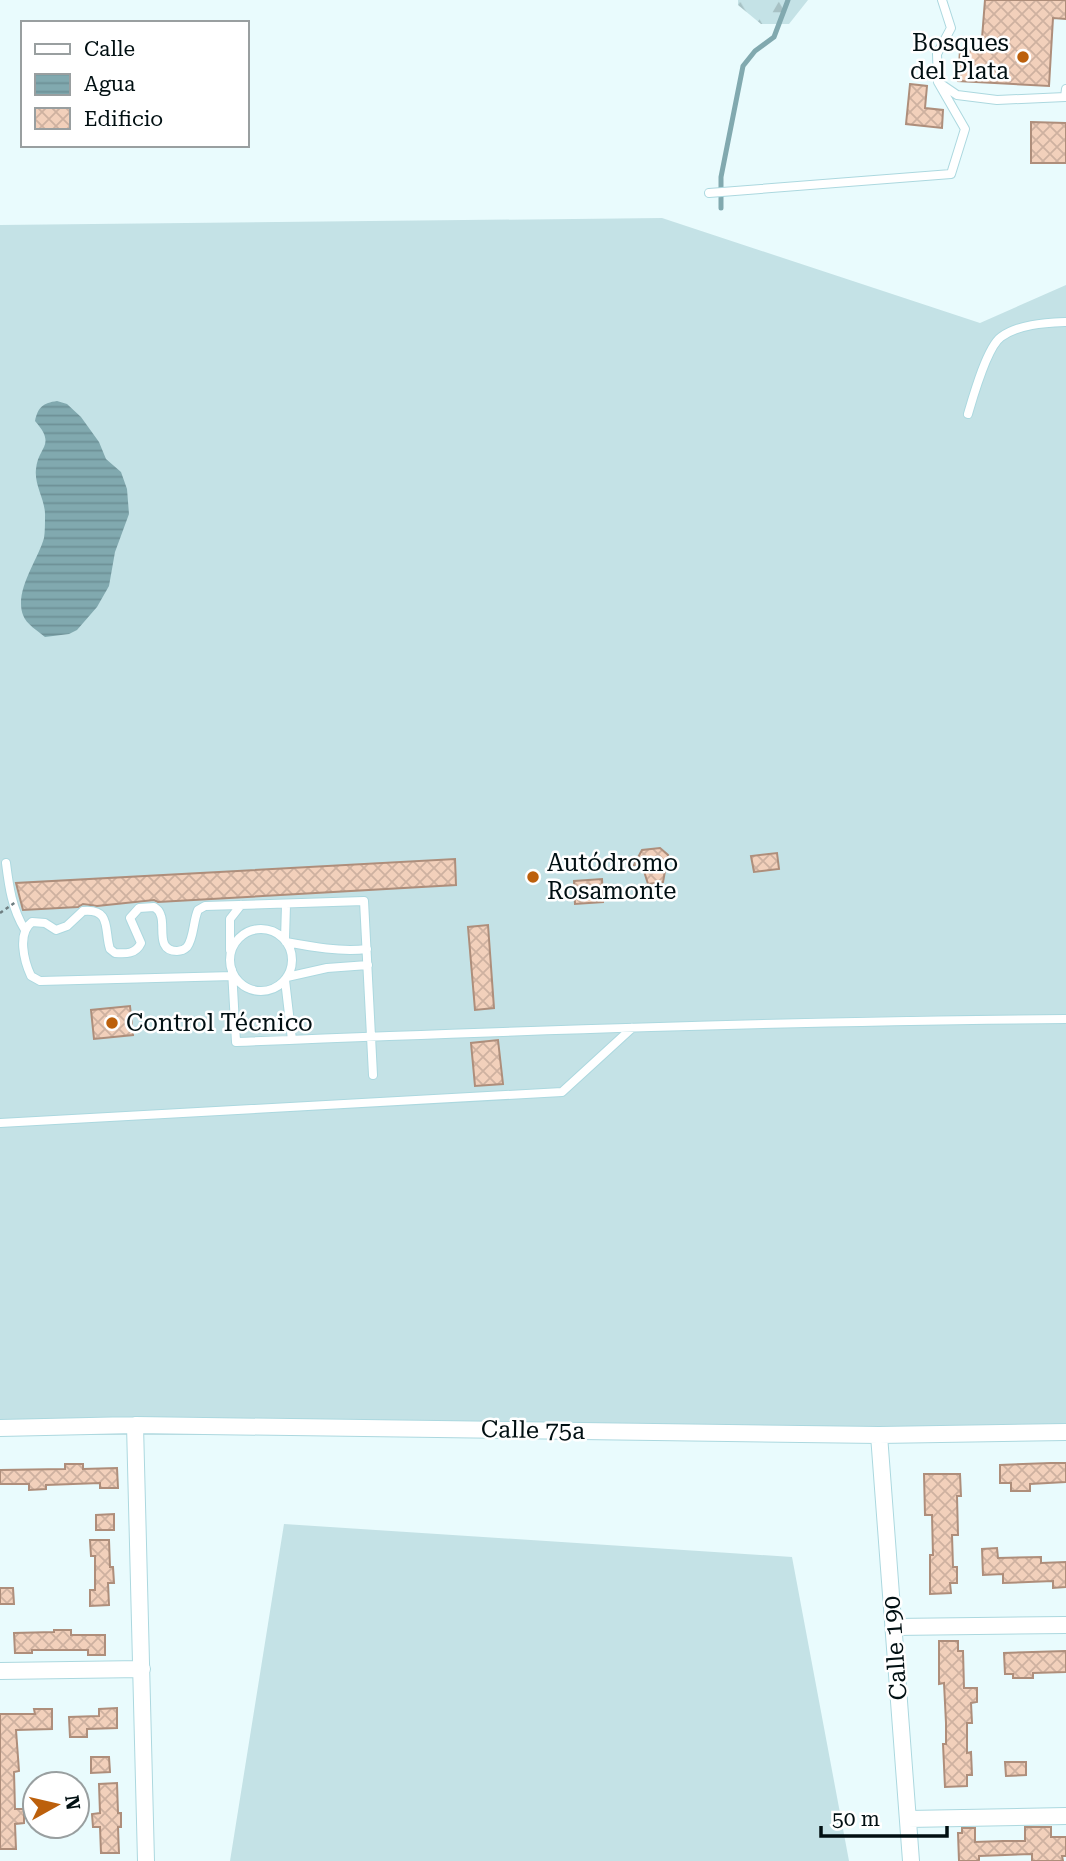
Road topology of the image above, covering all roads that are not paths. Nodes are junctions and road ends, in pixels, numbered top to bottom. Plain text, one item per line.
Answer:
1 (942, 0) edge
2 (937, 82) junction
3 (1066, 89) edge
4 (709, 194) dead end
5 (1066, 322) edge
6 (968, 414) dead end
7 (6, 863) dead end
8 (241, 905) junction
9 (286, 905) junction
10 (25, 930) junction
11 (286, 940) junction
12 (367, 949) junction
13 (230, 956) junction
14 (368, 965) junction
15 (232, 973) junction
16 (286, 979) junction
17 (1066, 1019) edge
18 (632, 1028) junction
19 (372, 1037) junction
20 (292, 1040) junction
21 (373, 1075) dead end
22 (0, 1123) edge
23 (135, 1425) junction
24 (0, 1428) edge
25 (1066, 1432) edge
26 (879, 1435) junction
27 (1066, 1625) edge
28 (894, 1627) junction
29 (142, 1669) junction
30 (0, 1671) edge
31 (1066, 1816) edge
32 (908, 1819) junction
33 (146, 1861) edge
34 (911, 1861) edge

1 - 2 lane
2 - 3 lane
2 - 4 lane
5 - 6 lane
7 - 10 lane
8 - 9 lane
8 - 10 lane
8 - 13 lane
9 - 11 lane
9 - 12 lane
10 - 15 lane
11 - 12 lane
11 - 13 lane
11 - 16 lane
12 - 14 lane
13 - 15 lane
14 - 16 lane
14 - 19 lane
15 - 16 lane
15 - 20 lane
16 - 20 lane
17 - 18 lane
18 - 19 lane
18 - 22 lane
19 - 20 lane
19 - 21 lane
23 - 24 street, Calle 75a
23 - 26 street, Calle 75a
23 - 29 street
25 - 26 street, Calle 75a
26 - 28 street, Calle 190
27 - 28 street
28 - 32 street, Calle 190
29 - 30 street
29 - 33 street
31 - 32 street
32 - 34 street, Calle 190

